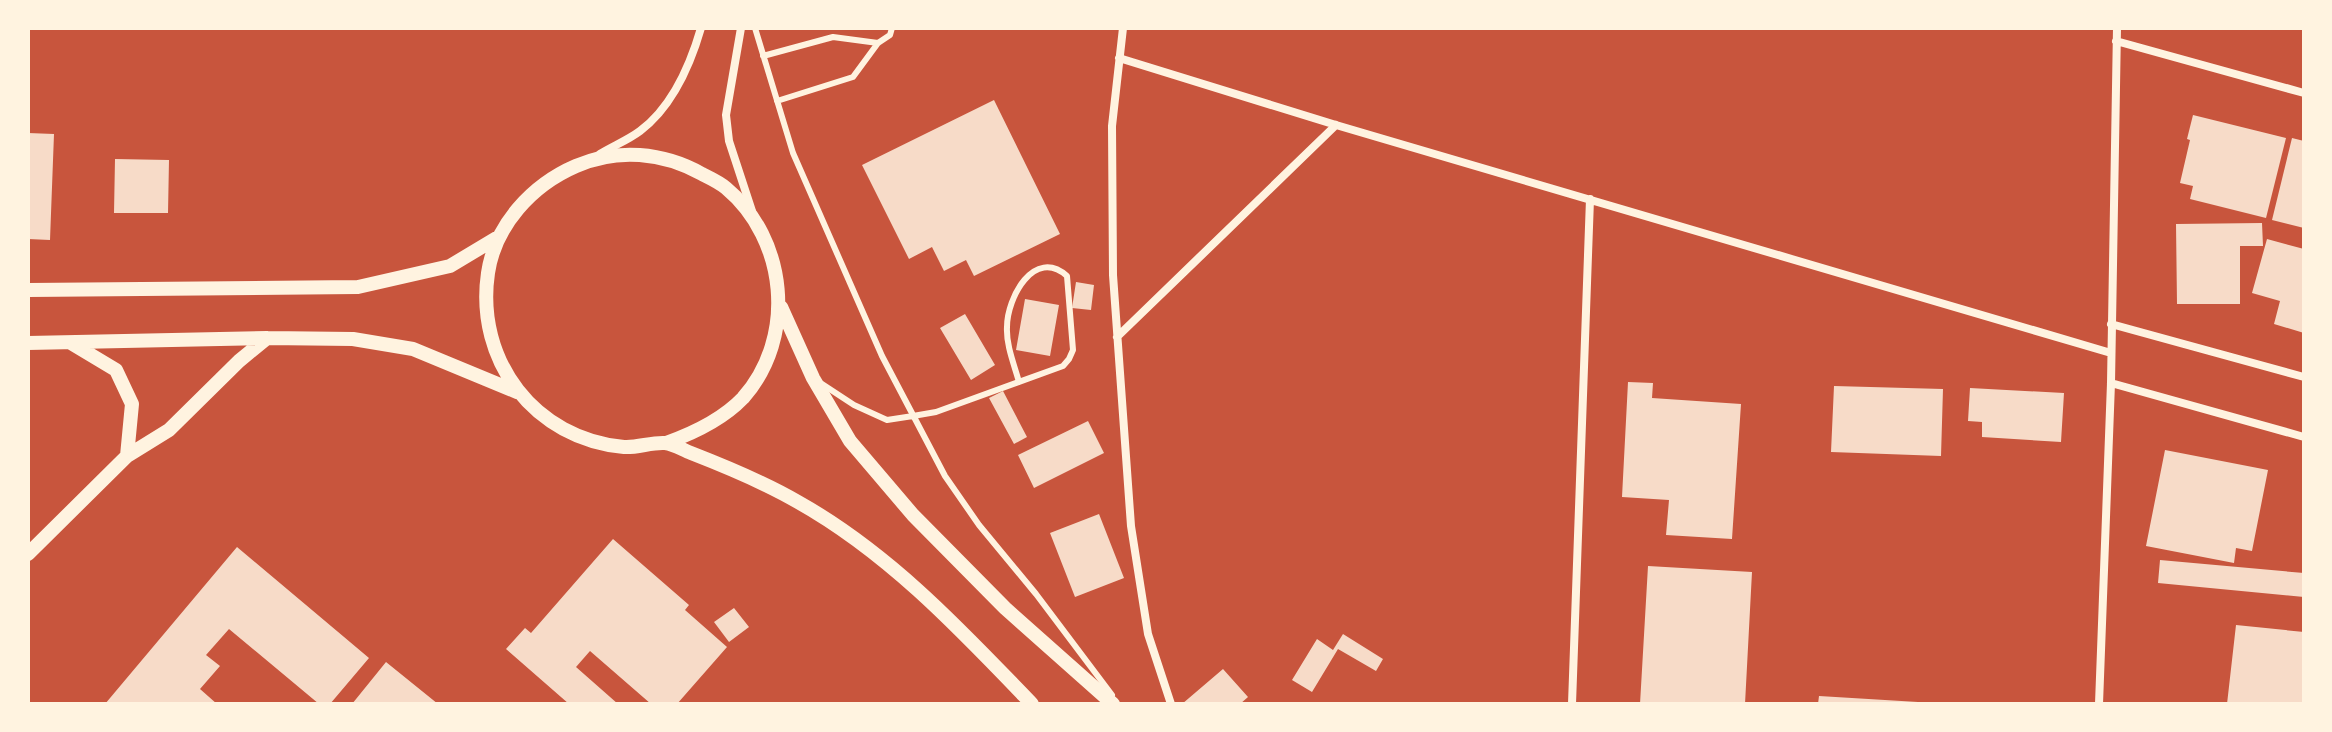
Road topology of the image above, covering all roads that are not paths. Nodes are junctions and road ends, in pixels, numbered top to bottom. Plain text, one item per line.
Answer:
1 (701, 28) edge
2 (741, 28) edge
3 (755, 28) edge
4 (892, 28) edge
5 (1123, 28) edge
6 (2117, 28) edge
7 (2116, 41) junction
8 (878, 43) junction
9 (763, 56) junction
10 (1119, 58) junction
11 (2304, 93) edge
12 (777, 101) junction
13 (1336, 125) junction
14 (587, 161) junction
15 (1590, 199) junction
16 (755, 220) junction
17 (500, 236) junction
18 (28, 290) edge
19 (780, 304) junction
20 (2111, 324) junction
21 (1117, 337) junction
22 (267, 338) junction
23 (28, 343) edge
24 (71, 343) junction
25 (2111, 353) junction
26 (2304, 377) edge
27 (813, 378) junction
28 (1019, 382) junction
29 (2111, 383) junction
30 (517, 392) junction
31 (913, 416) junction
32 (2304, 437) edge
33 (666, 443) junction
34 (127, 456) junction
35 (28, 554) edge
36 (1032, 704) edge
37 (1116, 704) edge
38 (1171, 704) edge
39 (1572, 704) edge
40 (2099, 704) edge

1 - 14 street
2 - 16 street
3 - 9 lane
4 - 8 lane
5 - 10 street
6 - 7 street
7 - 11 street
7 - 20 street
8 - 9 lane
8 - 12 lane
9 - 12 lane
10 - 13 street
10 - 21 street
12 - 31 lane
13 - 15 street
13 - 21 street
14 - 16 street
14 - 17 street
15 - 25 street
15 - 39 street
16 - 19 street
17 - 18 street
17 - 30 street
19 - 27 street
19 - 33 street
20 - 25 street
20 - 26 street
21 - 38 street
22 - 24 street
22 - 30 street
22 - 34 street
23 - 24 street
24 - 34 street
25 - 29 street
27 - 31 lane
27 - 37 street
28 - 28 lane
28 - 31 lane
29 - 32 street
29 - 40 street
30 - 33 street
31 - 37 lane
33 - 36 street
34 - 35 street

